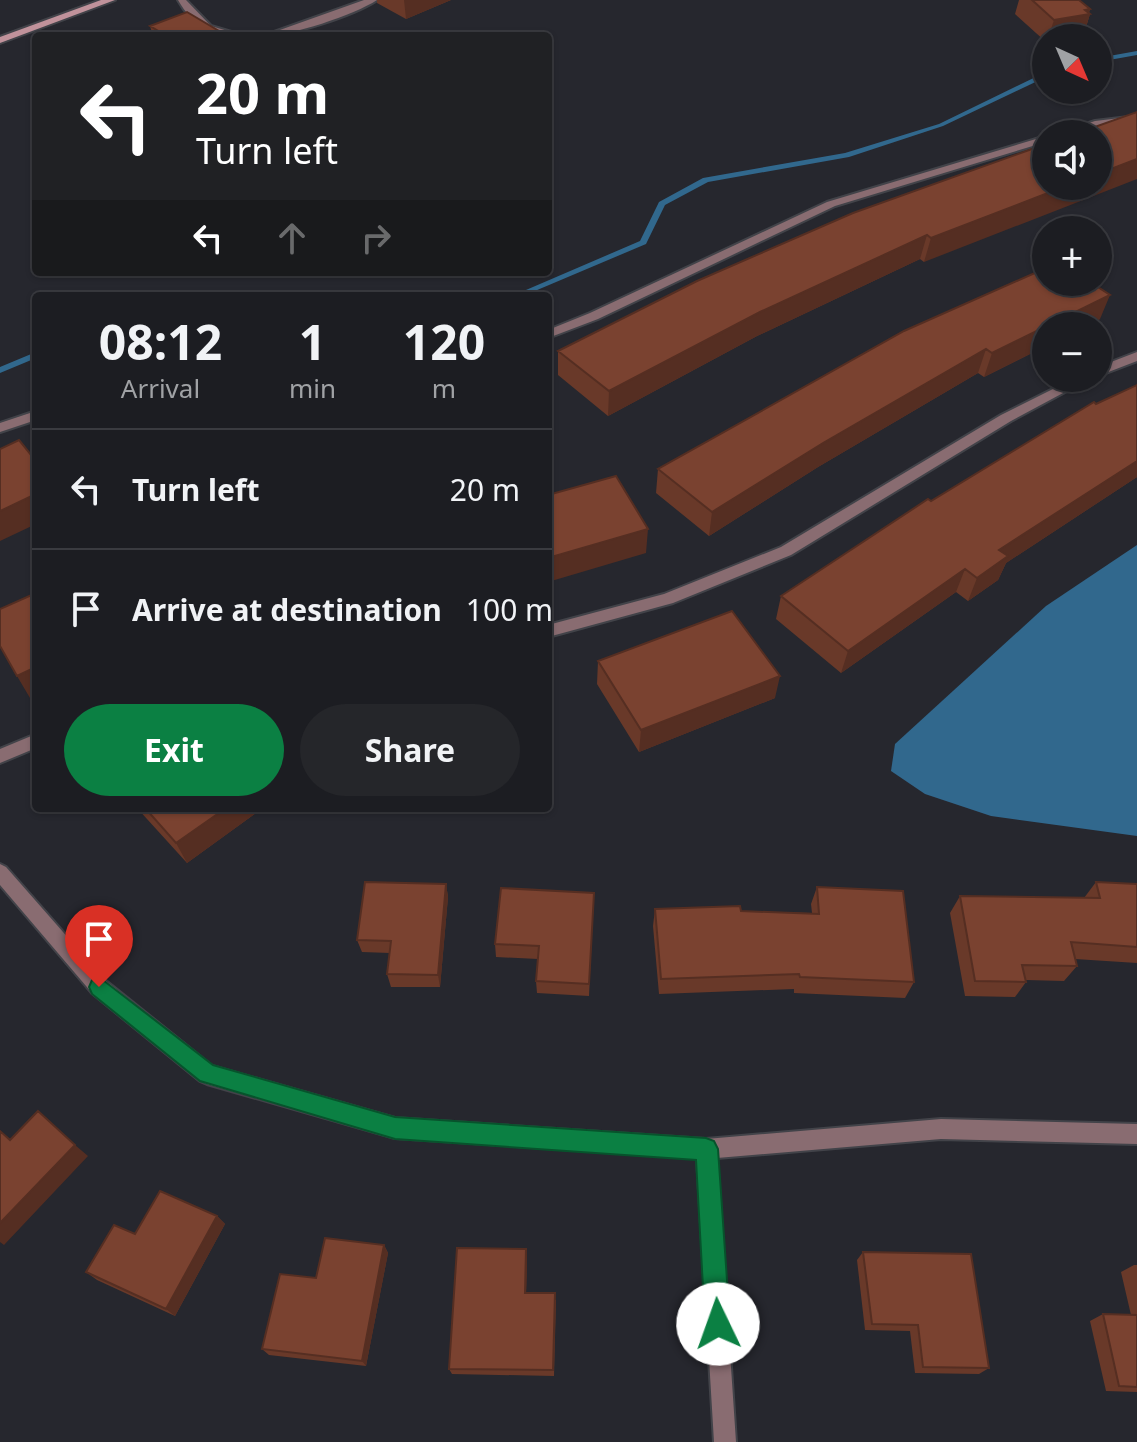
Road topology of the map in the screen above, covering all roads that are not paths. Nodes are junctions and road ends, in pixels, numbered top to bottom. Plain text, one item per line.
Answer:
1 (110, 0) edge
2 (181, 0) edge
3 (199, 0) edge
4 (372, 0) edge
5 (224, 32) edge
6 (285, 32) edge
7 (0, 40) edge
8 (1137, 119) edge
9 (1112, 122) edge
10 (1032, 143) edge
11 (552, 332) edge
12 (1137, 356) edge
13 (1112, 366) edge
14 (1057, 392) edge
15 (32, 416) edge
16 (0, 428) edge
17 (552, 630) edge
18 (32, 743) edge
19 (0, 756) edge
20 (0, 872) edge
21 (1137, 1134) edge
22 (706, 1149) junction
23 (725, 1442) edge

1 - 7 main road
2 - 3 street
2 - 5 street
4 - 6 street
8 - 9 street
10 - 11 street
12 - 13 street
14 - 17 street
15 - 16 street
18 - 19 street
20 - 22 street
21 - 22 street
22 - 23 street

